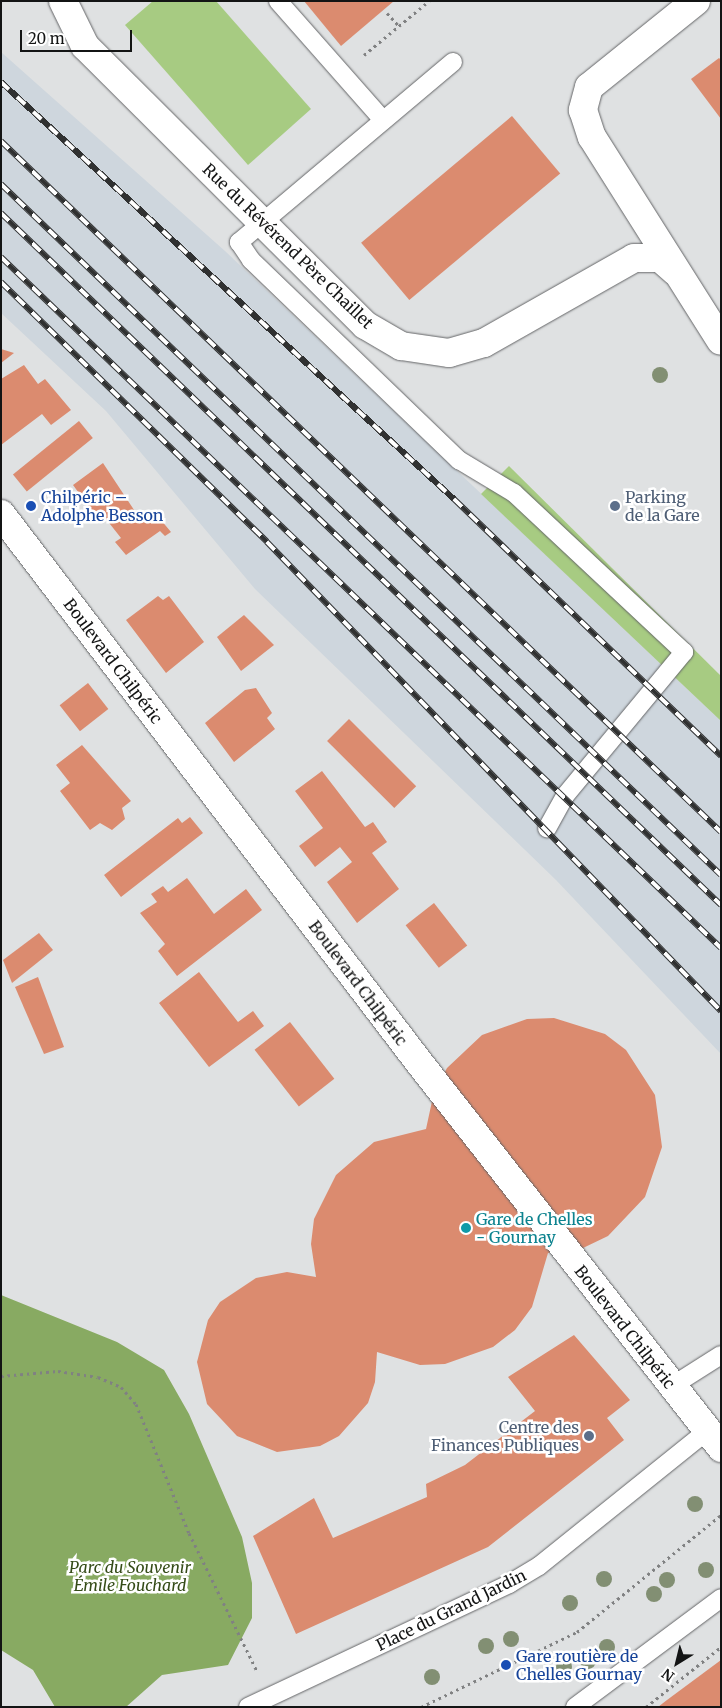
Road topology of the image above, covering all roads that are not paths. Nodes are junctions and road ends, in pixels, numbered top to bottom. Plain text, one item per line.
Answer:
1 (63, 1) edge
2 (278, 1) edge
3 (695, 2) edge
4 (453, 62) dead end
5 (383, 120) junction
6 (260, 221) junction
7 (675, 271) junction
8 (721, 341) edge
9 (1, 514) edge
10 (547, 828) dead end
11 (721, 1355) edge
12 (672, 1386) junction
13 (714, 1440) edge
14 (721, 1598) edge
15 (248, 1707) edge
16 (576, 1707) edge

1 - 6 street, Rue du Révérend Père Chaillet
2 - 5 lane
3 - 7 street
4 - 5 lane
5 - 6 lane
6 - 7 street, Rue du Révérend Père Chaillet
6 - 10 lane
7 - 8 street
9 - 12 street, Boulevard Chilpéric
11 - 12 lane
12 - 13 street, Boulevard Chilpéric
13 - 15 lane, Place du Grand Jardin
14 - 16 lane

